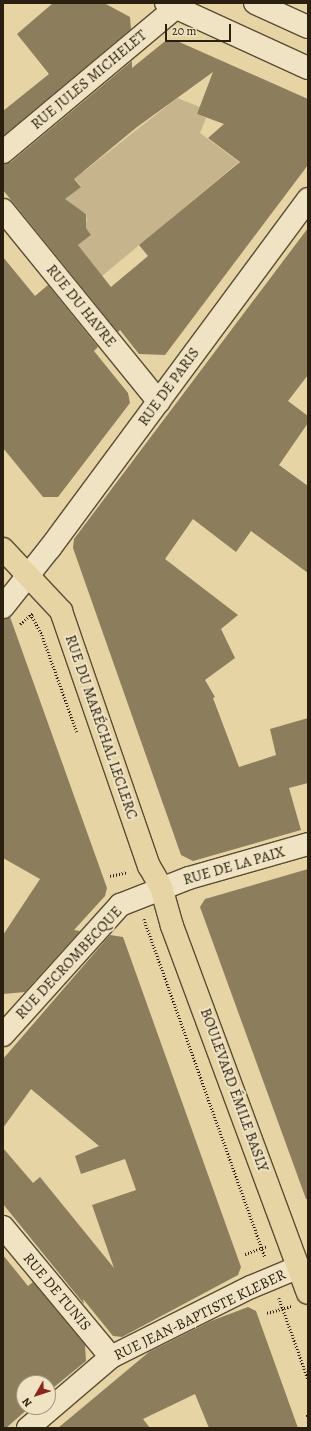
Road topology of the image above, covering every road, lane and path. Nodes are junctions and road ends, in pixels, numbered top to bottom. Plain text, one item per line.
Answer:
1 (255, 3) edge
2 (171, 6) edge
3 (308, 27) edge
4 (308, 68) edge
5 (3, 152) edge
6 (308, 199) edge
7 (3, 210) edge
8 (159, 402) junction
9 (3, 549) edge
10 (30, 575) junction
11 (3, 607) edge
12 (308, 844) edge
13 (160, 887) junction
14 (136, 897) junction
15 (7, 1023) edge
16 (3, 1227) edge
17 (299, 1267) junction
18 (272, 1277) junction
19 (302, 1299) edge
20 (283, 1308) junction
21 (267, 1313) dead end
22 (111, 1357) junction
23 (308, 1378) edge
24 (28, 1428) edge

1 - 3 street
2 - 4 street
2 - 5 street, RUE JULES MICHELET
6 - 8 street, RUE DE PARIS
7 - 8 street, RUE DU HAVRE
8 - 10 street, RUE DE PARIS
9 - 10 main road, RUE DU MARÉCHAL LECLERC
10 - 11 street, RUE DE PARIS
10 - 13 main road, RUE DU MARÉCHAL LECLERC
12 - 13 street, RUE DE LA PAIX
13 - 14 street, RUE DECROMBECQUE
13 - 17 main road, BOULEVARD ÉMILE BASLY
14 - 15 street, RUE DECROMBECQUE
14 - 18 path
16 - 22 street, RUE DE TUNIS
17 - 18 street, RUE JEAN-BAPTISTE KLEBER
17 - 19 main road, BOULEVARD ÉMILE BASLY
18 - 20 path
18 - 22 street, RUE JEAN-BAPTISTE KLEBER
19 - 20 path
20 - 21 path
20 - 23 path
22 - 24 street, RUE JEAN-BAPTISTE KLEBER

